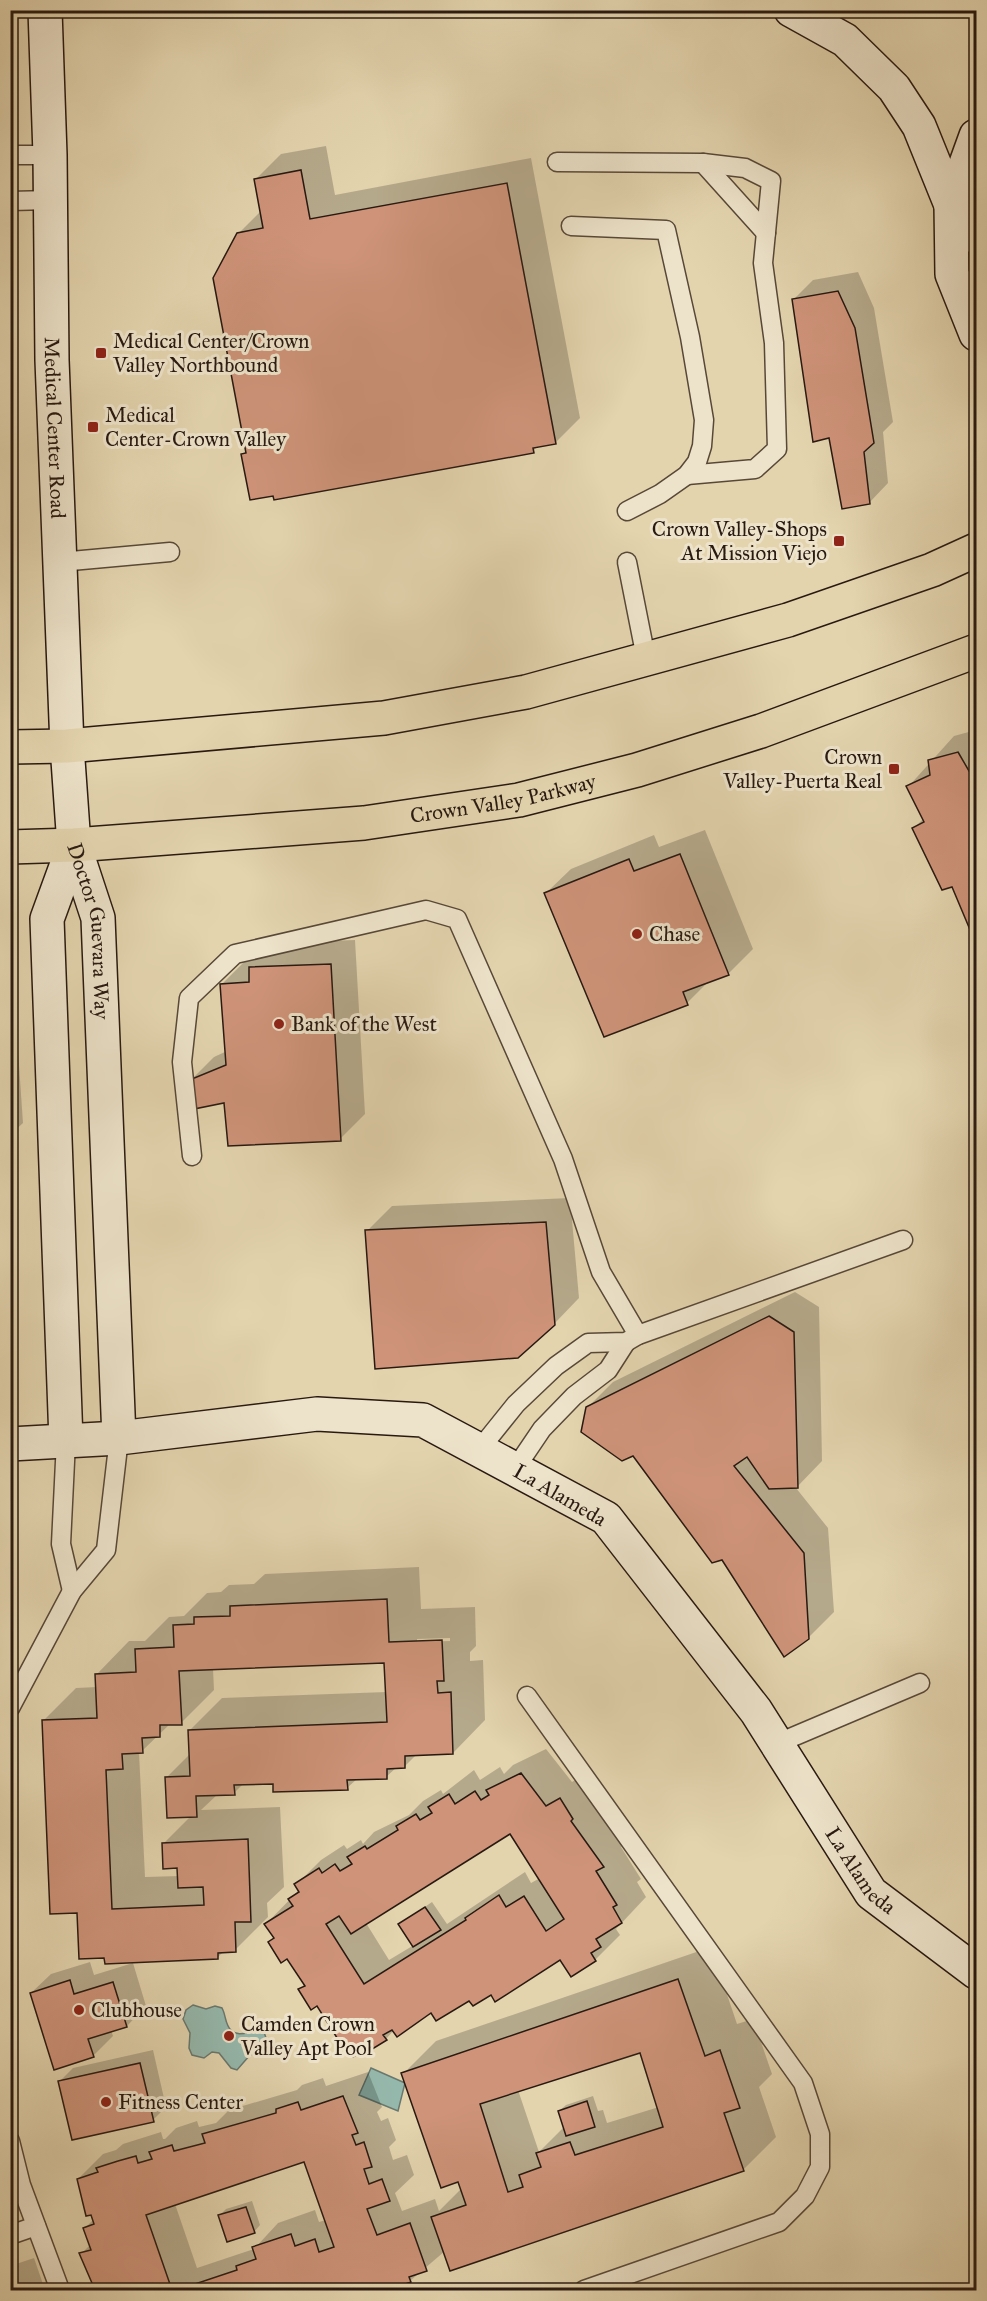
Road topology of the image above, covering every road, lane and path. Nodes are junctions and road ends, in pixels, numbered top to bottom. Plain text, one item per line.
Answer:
1 (45, 10) edge
2 (791, 10) edge
3 (976, 136) edge
4 (10, 155) edge
5 (50, 155) junction
6 (556, 162) dead end
7 (703, 164) junction
8 (51, 200) junction
9 (10, 201) edge
10 (951, 206) junction
11 (571, 226) dead end
12 (766, 233) junction
13 (976, 237) edge
14 (976, 334) edge
15 (687, 475) junction
16 (627, 511) dead end
17 (976, 550) edge
18 (171, 552) dead end
19 (60, 562) junction
20 (627, 562) dead end
21 (976, 651) edge
22 (646, 658) junction
23 (67, 746) junction
24 (10, 747) edge
25 (74, 845) junction
26 (10, 847) edge
27 (192, 1156) dead end
28 (903, 1240) dead end
29 (632, 1338) junction
30 (119, 1438) junction
31 (66, 1441) junction
32 (10, 1444) edge
33 (479, 1450) junction
34 (515, 1469) junction
35 (72, 1591) junction
36 (920, 1683) dead end
37 (527, 1696) dead end
38 (10, 1708) edge
39 (777, 1744) junction
40 (976, 1972) edge
41 (10, 2141) edge
42 (36, 2226) junction
43 (10, 2235) edge
44 (60, 2290) edge
45 (584, 2290) edge

1 - 5 street, Medical Center Road
2 - 10 street
3 - 10 street
4 - 5 lane
5 - 8 street, Medical Center Road
6 - 7 lane
7 - 12 lane
7 - 12 lane
8 - 9 lane
8 - 19 street, Medical Center Road
10 - 13 street
10 - 14 street
11 - 15 lane
12 - 15 lane
15 - 16 lane
17 - 22 main road
18 - 19 lane
19 - 23 street, Medical Center Road
20 - 22 lane
21 - 25 main road, Crown Valley Parkway
22 - 23 main road
23 - 24 main road
23 - 25 street, Medical Center Road
25 - 26 main road, Crown Valley Parkway
25 - 30 street, Doctor Guevara Way
25 - 31 street, Doctor Guevara Way
27 - 29 lane
28 - 29 lane
29 - 33 lane
29 - 34 lane
30 - 31 street, La Alameda
30 - 33 street, La Alameda
30 - 35 lane
31 - 32 street, La Alameda
31 - 35 lane
33 - 34 street, La Alameda
34 - 39 street, La Alameda
35 - 38 lane
36 - 39 lane
37 - 45 lane
39 - 40 street, La Alameda
41 - 42 lane
42 - 43 lane
42 - 44 lane

